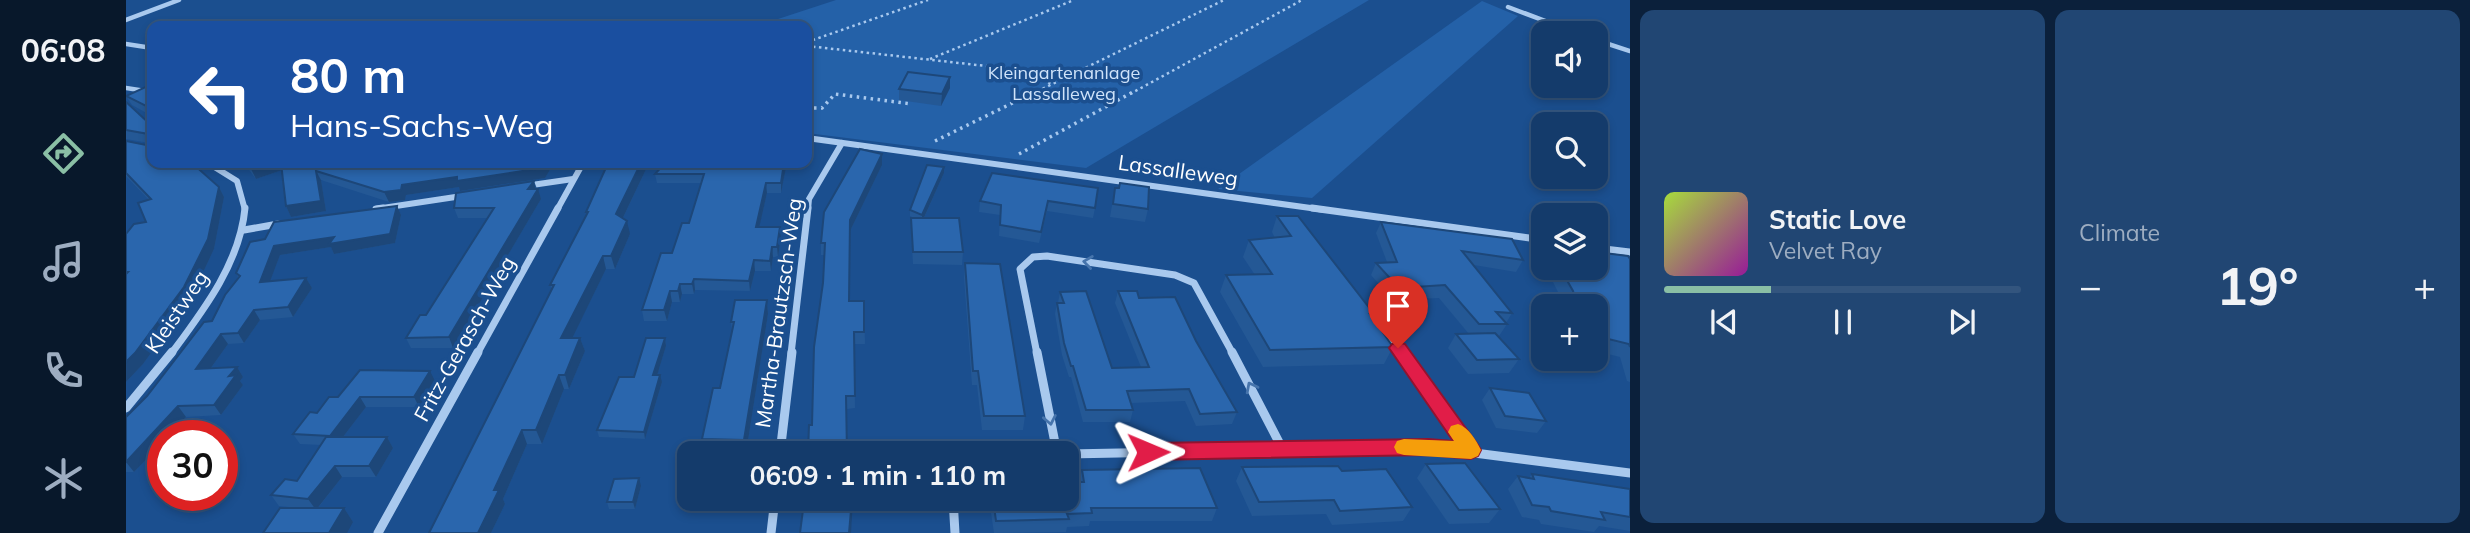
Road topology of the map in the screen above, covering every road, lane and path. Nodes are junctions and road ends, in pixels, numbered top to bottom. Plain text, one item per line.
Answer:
1 (179, 0) edge
2 (928, 0) edge
3 (1074, 0) edge
4 (1224, 0) edge
5 (1302, 0) edge
6 (1508, 7) dead end
7 (126, 20) edge
8 (1545, 21) edge
9 (812, 42) edge
10 (126, 44) edge
11 (1608, 44) edge
12 (812, 45) edge
13 (147, 47) edge
14 (1630, 51) edge
15 (929, 59) junction
16 (1051, 84) junction
17 (126, 88) edge
18 (147, 91) edge
19 (912, 104) edge
20 (812, 108) edge
21 (812, 139) edge
22 (842, 142) junction
23 (912, 152) junction
24 (999, 164) junction
25 (221, 168) edge
26 (580, 168) edge
27 (573, 179) junction
28 (518, 187) edge
29 (477, 194) edge
30 (367, 211) edge
31 (285, 223) edge
32 (244, 230) junction
33 (1531, 238) edge
34 (1608, 249) edge
35 (1630, 252) edge
36 (1384, 328) edge
37 (126, 408) edge
38 (781, 441) edge
39 (1055, 441) edge
40 (1282, 448) junction
41 (1471, 450) junction
42 (1079, 454) edge
43 (1630, 473) edge
44 (774, 511) edge
45 (954, 511) edge
46 (378, 533) edge
47 (771, 533) edge
48 (955, 533) edge

1 - 7 street
2 - 9 path
3 - 15 path
4 - 16 path
5 - 24 path
6 - 8 street
10 - 13 street
11 - 14 street
12 - 15 path
15 - 16 path
16 - 23 path
17 - 18 street
19 - 20 path
21 - 22 street, Lassalleweg
22 - 23 street, Lassalleweg
22 - 38 street, Martha-Brautzsch-Weg
23 - 24 street, Lassalleweg
24 - 33 street, Lassalleweg
25 - 32 street, Kleistweg
26 - 27 street, Fritz-Gerasch-Weg
27 - 28 street
27 - 46 street, Fritz-Gerasch-Weg
29 - 30 street
31 - 32 street
32 - 37 street, Kleistweg
34 - 35 street
36 - 41 street
40 -> 39 street
40 - 41 street
40 - 42 street
41 - 43 street
44 - 47 street
45 - 48 street

